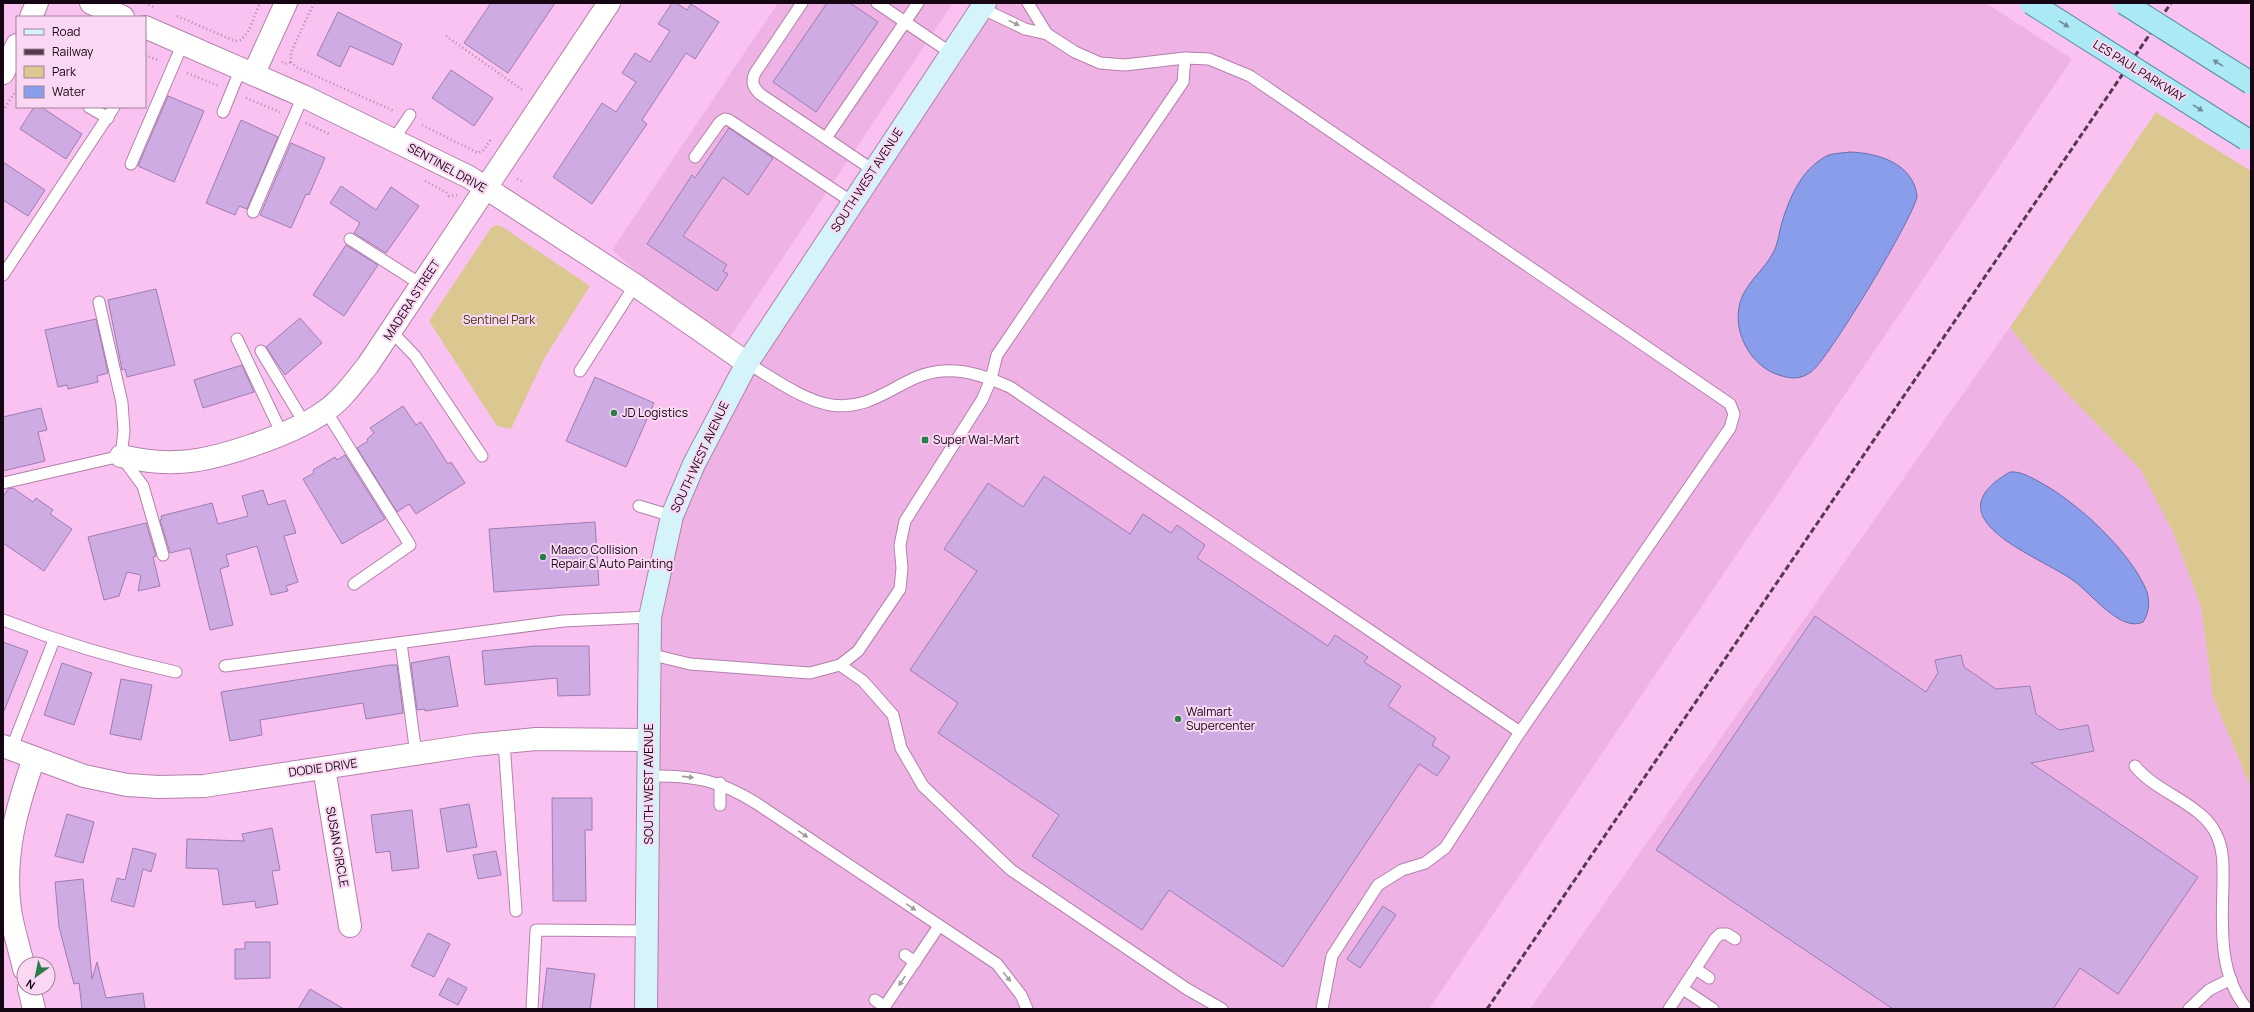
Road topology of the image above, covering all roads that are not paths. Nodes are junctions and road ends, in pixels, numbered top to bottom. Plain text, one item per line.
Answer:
1 (37, 3) edge
2 (91, 3) edge
3 (286, 3) edge
4 (609, 3) edge
5 (802, 3) edge
6 (877, 3) edge
7 (918, 3) edge
8 (1028, 3) edge
9 (2031, 3) edge
10 (2124, 3) edge
11 (983, 6) edge
12 (30, 16) edge
13 (121, 16) edge
14 (905, 22) junction
15 (146, 27) edge
16 (1047, 34) junction
17 (183, 43) junction
18 (951, 53) junction
19 (1185, 58) junction
20 (248, 71) junction
21 (2251, 83) edge
22 (303, 96) junction
23 (91, 108) edge
24 (113, 108) edge
25 (223, 112) dead end
26 (409, 116) road end
27 (108, 118) junction
28 (826, 138) junction
29 (394, 139) junction
30 (2246, 139) dead end
31 (695, 157) dead end
32 (131, 164) dead end
33 (873, 170) junction
34 (485, 188) junction
35 (852, 202) junction
36 (253, 212) dead end
37 (350, 239) dead end
38 (3, 275) edge
39 (422, 285) junction
40 (635, 285) junction
41 (98, 302) dead end
42 (392, 331) junction
43 (237, 339) dead end
44 (261, 351) dead end
45 (747, 363) junction
46 (580, 371) dead end
47 (991, 379) junction
48 (326, 411) junction
49 (305, 424) junction
50 (282, 434) junction
51 (121, 456) junction
52 (482, 456) dead end
53 (3, 483) edge
54 (639, 506) dead end
55 (672, 516) junction
56 (163, 555) dead end
57 (354, 584) dead end
58 (650, 617) junction
59 (3, 620) edge
60 (54, 640) junction
61 (401, 643) junction
62 (649, 654) junction
63 (840, 665) junction
64 (225, 666) dead end
65 (176, 672) dead end
66 (1520, 732) junction
67 (648, 740) junction
68 (504, 742) junction
69 (7, 748) edge
70 (416, 754) junction
71 (34, 758) junction
72 (2135, 766) dead end
73 (324, 768) junction
74 (649, 776) junction
75 (720, 783) junction
76 (720, 805) dead end
77 (516, 911) dead end
78 (350, 926) dead end
79 (939, 926) junction
80 (647, 931) junction
81 (1735, 939) dead end
82 (21, 956) edge
83 (905, 956) dead end
84 (915, 962) junction
85 (1696, 969) junction
86 (1709, 978) dead end
87 (2231, 979) junction
88 (1682, 989) junction
89 (31, 996) edge
90 (874, 1000) dead end
91 (884, 1008) edge
92 (34, 1009) edge
93 (532, 1009) edge
94 (646, 1009) edge
95 (1027, 1009) edge
96 (1222, 1009) edge
97 (1322, 1009) edge
98 (1670, 1009) edge
99 (1713, 1009) edge
100 (2189, 1009) edge
101 (2247, 1009) edge

1 - 12 street
2 - 13 street
3 - 20 street
4 - 34 street, MADERA STREET
5 - 28 lane
6 - 14 lane
7 - 14 lane
8 - 16 lane
9 -> 30 main road, LES PAUL PARKWAY, bridge
21 -> 10 main road, bridge
11 -> 16 lane
11 - 18 street, SOUTH WEST AVENUE
14 - 18 lane
14 - 28 lane
15 - 17 street, SENTINEL DRIVE
16 - 19 lane
17 - 20 street, SENTINEL DRIVE
17 - 32 lane
18 - 33 street, SOUTH WEST AVENUE
19 - 47 lane
19 - 66 lane
20 - 22 street, SENTINEL DRIVE
20 - 25 lane
22 - 29 street, SENTINEL DRIVE
22 - 36 lane
23 - 27 lane
24 - 27 lane
26 - 29 lane
27 - 38 lane
28 - 33 lane
29 - 34 street, SENTINEL DRIVE
31 - 35 lane
33 - 35 street, SOUTH WEST AVENUE
34 - 39 street, MADERA STREET
34 - 40 street, SENTINEL DRIVE
35 - 45 street, SOUTH WEST AVENUE
37 - 39 lane
39 - 42 street, MADERA STREET
40 - 45 street, SENTINEL DRIVE
40 - 46 lane
41 - 51 lane
42 - 48 street, MADERA STREET
42 - 52 lane
43 - 50 lane
44 - 49 lane
45 - 47 lane
45 - 55 street, SOUTH WEST AVENUE
47 - 63 lane
47 - 66 lane
48 - 49 street, MADERA STREET
48 - 57 lane
49 - 50 street, MADERA STREET
50 - 51 street, MADERA STREET
51 - 53 lane
51 - 56 lane
54 - 55 lane
55 - 58 street, SOUTH WEST AVENUE
58 - 61 lane
58 - 62 street, SOUTH WEST AVENUE
59 - 60 lane
60 - 65 lane
60 - 69 lane
61 - 64 lane
61 - 70 lane
62 - 63 lane
62 - 67 street, SOUTH WEST AVENUE
63 - 96 lane
66 - 97 lane
67 - 68 street, DODIE DRIVE
67 - 74 street, SOUTH WEST AVENUE
68 - 70 street, DODIE DRIVE
68 - 77 lane
69 - 71 street, DODIE DRIVE
70 - 73 street, DODIE DRIVE
71 - 73 street, DODIE DRIVE
71 - 82 street
72 - 87 lane
73 - 78 street, SUSAN CIRCLE
74 -> 75 lane
74 - 80 street, SOUTH WEST AVENUE
75 - 76 lane
75 -> 79 lane
79 - 84 lane
79 -> 95 lane
80 - 93 lane
80 - 94 street, SOUTH WEST AVENUE
81 - 85 lane
83 - 84 lane
84 -> 91 lane
85 - 86 lane
85 - 88 lane
87 - 100 lane
87 - 101 lane
88 - 98 lane
88 - 99 lane
89 - 92 street
90 - 91 lane

